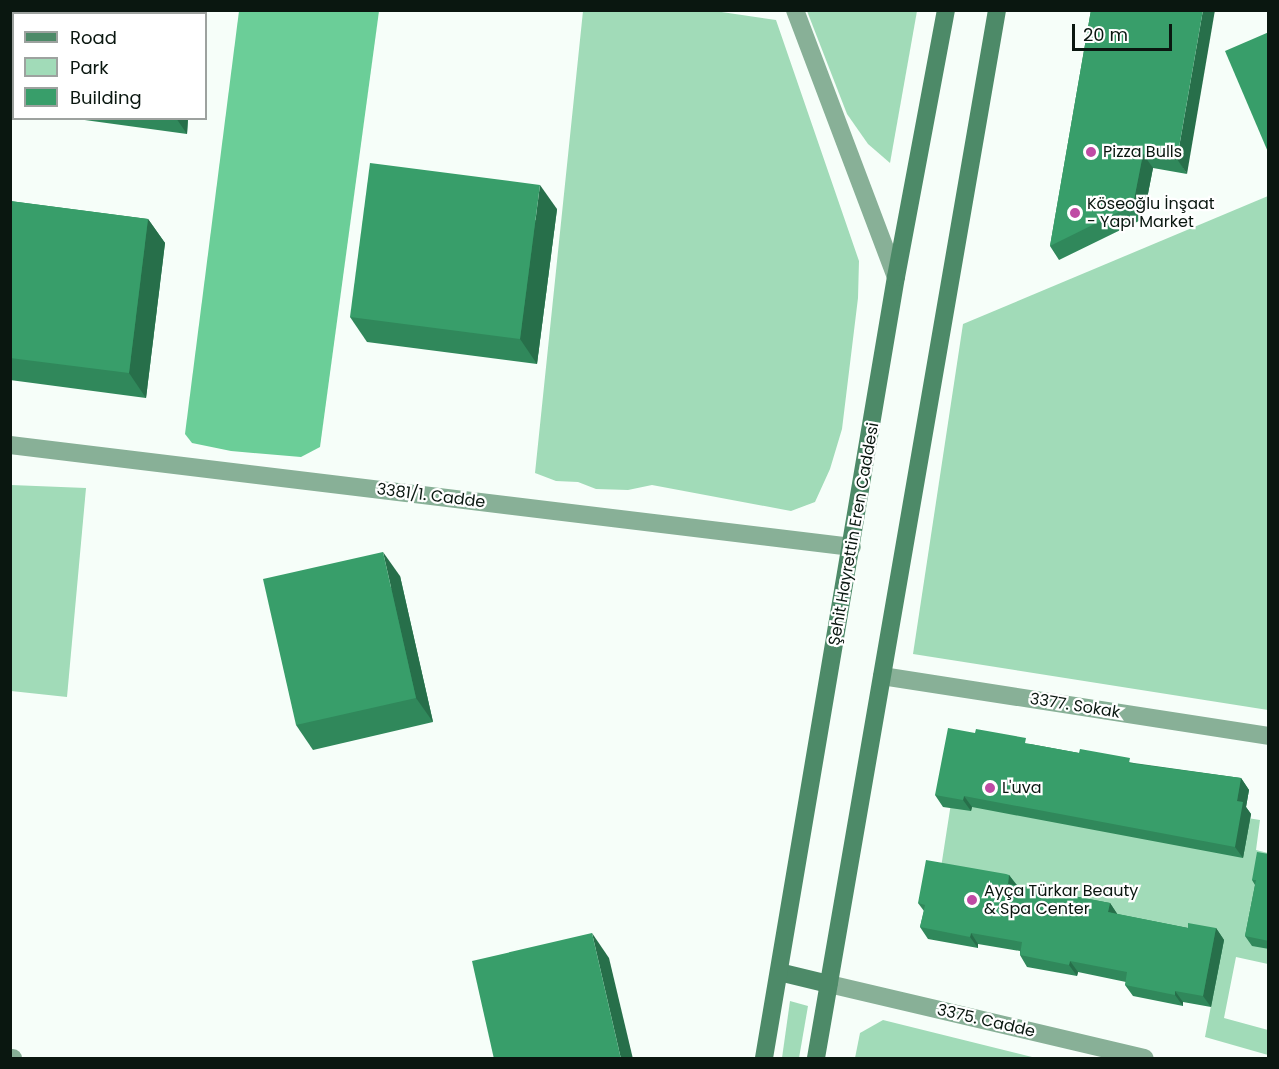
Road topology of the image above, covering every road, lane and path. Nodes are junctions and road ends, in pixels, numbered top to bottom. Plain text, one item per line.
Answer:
1 (795, 10) edge
2 (946, 10) edge
3 (997, 10) edge
4 (896, 277) junction
5 (10, 445) edge
6 (852, 547) junction
7 (882, 676) junction
8 (1269, 736) edge
9 (778, 972) junction
10 (829, 984) junction
11 (764, 1059) edge
12 (816, 1059) edge
13 (1144, 1059) edge

1 - 4 street
2 - 4 main road, Şehit Hayrettin Eren Caddesi
3 - 7 main road
4 - 6 main road, Şehit Hayrettin Eren Caddesi
5 - 6 street, 3381/1. Cadde
6 - 9 main road, Şehit Hayrettin Eren Caddesi
7 - 8 street, 3377. Sokak
7 - 10 main road
9 - 10 main road
9 - 11 main road, Şehit Hayrettin Eren Caddesi
10 - 12 main road
10 - 13 street, 3375. Cadde

